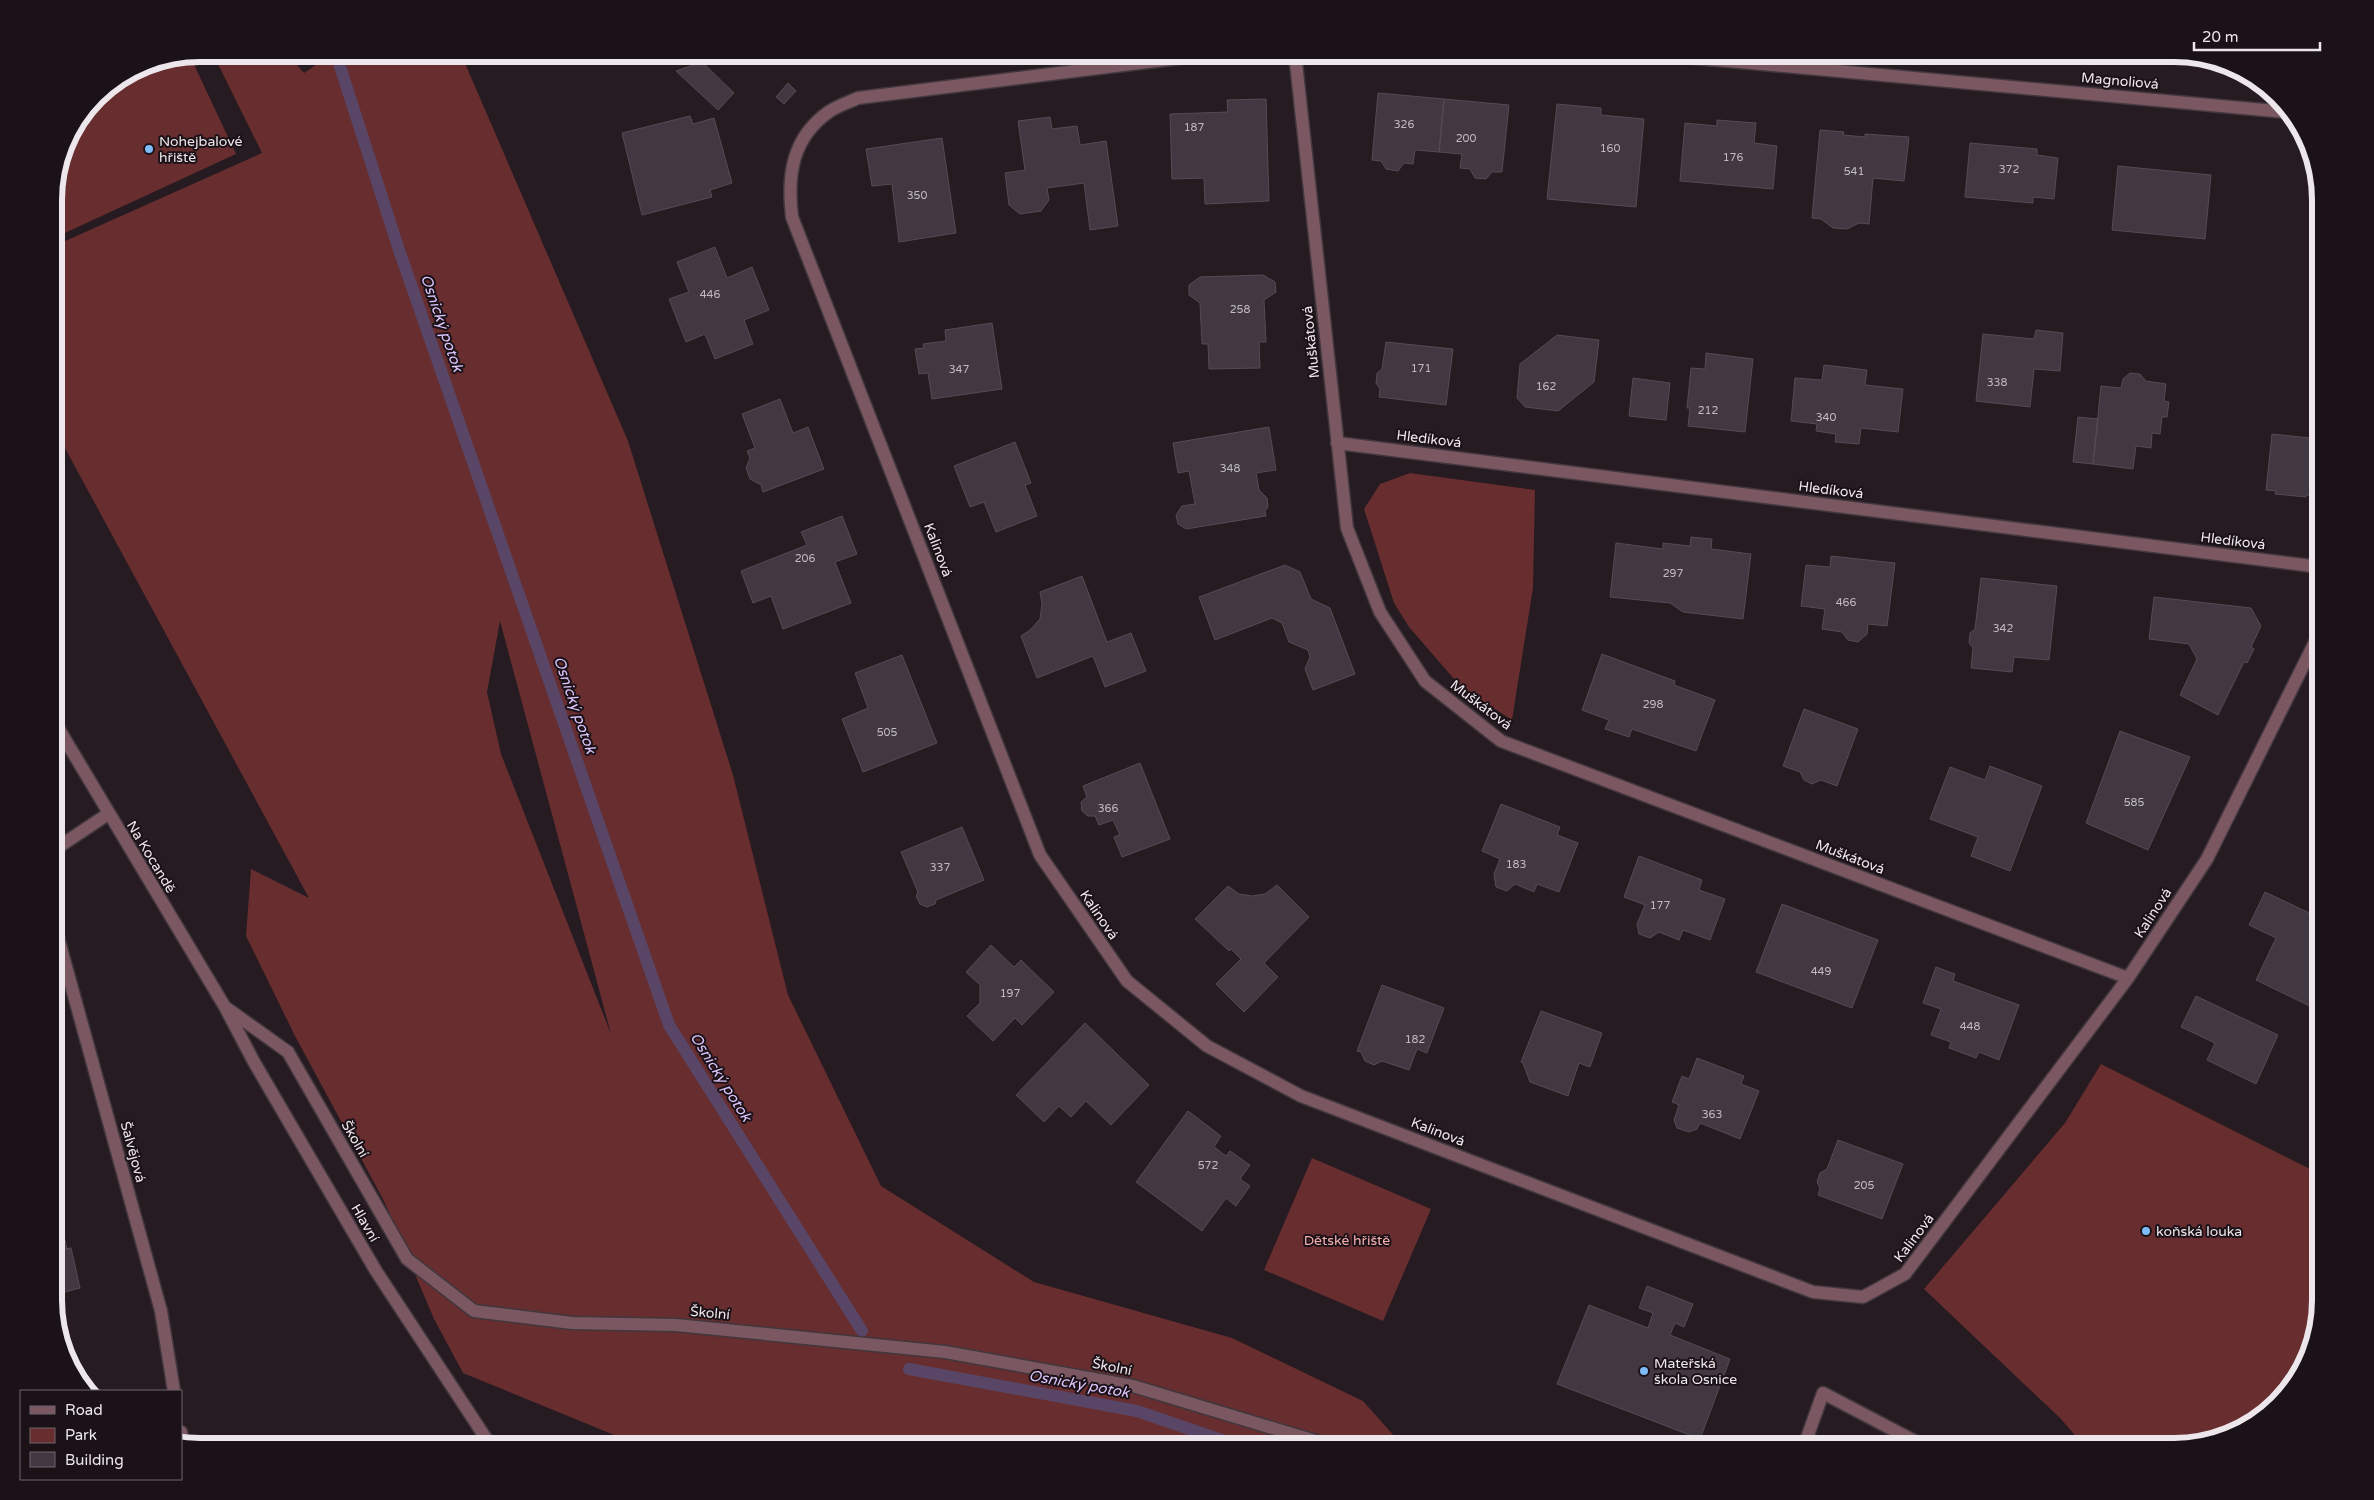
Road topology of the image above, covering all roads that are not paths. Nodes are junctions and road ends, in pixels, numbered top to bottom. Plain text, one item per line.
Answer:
1 (1148, 62) edge
2 (1296, 62) edge
3 (1739, 62) edge
4 (2279, 111) edge
5 (1338, 443) junction
6 (2312, 566) edge
7 (2312, 648) edge
8 (63, 736) edge
9 (108, 814) junction
10 (63, 844) edge
11 (63, 956) edge
12 (2128, 978) junction
13 (225, 1007) junction
14 (174, 1390) edge
15 (486, 1438) edge
16 (1305, 1438) edge
17 (1807, 1438) edge
18 (1909, 1438) edge

1 - 12 street, Kalinová
2 - 5 street, Muškátová
3 - 4 street, Magnoliová
5 - 6 street, Hledíková
5 - 12 street, Muškátová
7 - 12 street, Kalinová
8 - 9 street, Na Kocandě
9 - 10 street
9 - 13 street, Na Kocandě
11 - 14 street, Šalvějová
13 - 15 street, Hlavní
13 - 16 street, Školní
17 - 18 street

